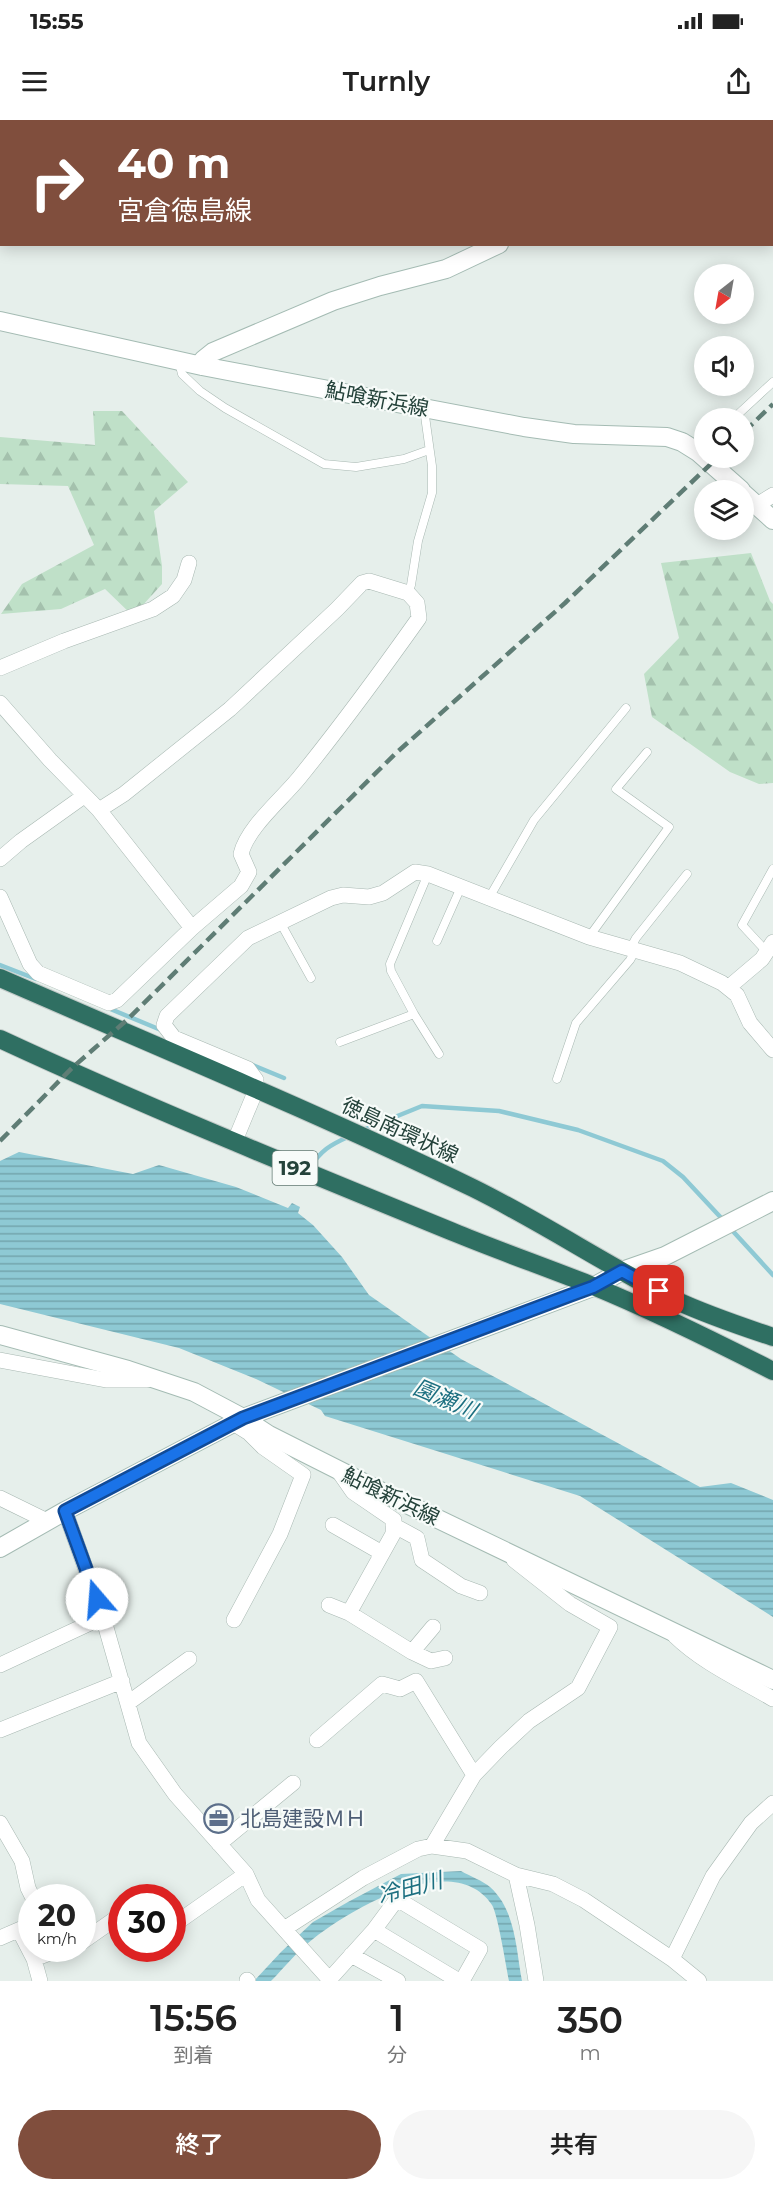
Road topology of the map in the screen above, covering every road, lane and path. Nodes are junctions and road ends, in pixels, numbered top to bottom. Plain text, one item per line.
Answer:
1 (495, 246) edge
2 (0, 321) edge
3 (178, 361) junction
4 (201, 366) junction
5 (773, 382) edge
6 (423, 408) junction
7 (745, 408) edge
8 (694, 446) edge
9 (429, 450) junction
10 (720, 468) edge
11 (731, 480) edge
12 (773, 495) edge
13 (754, 499) edge
14 (754, 503) edge
15 (773, 520) edge
16 (189, 563) dead end
17 (408, 592) junction
18 (0, 668) edge
19 (0, 703) edge
20 (626, 708) dead end
21 (647, 753) dead end
22 (84, 796) junction
23 (99, 810) junction
24 (0, 859) edge
25 (773, 869) edge
26 (428, 874) junction
27 (687, 874) dead end
28 (461, 887) junction
29 (0, 897) edge
30 (489, 898) junction
31 (280, 922) junction
32 (192, 928) junction
33 (589, 937) junction
34 (437, 941) dead end
35 (770, 947) edge
36 (632, 950) junction
37 (0, 978) edge
38 (311, 978) dead end
39 (729, 987) junction
40 (414, 1014) junction
41 (0, 1041) edge
42 (340, 1042) dead end
43 (773, 1050) edge
44 (440, 1054) dead end
45 (557, 1079) dead end
46 (256, 1090) junction
47 (234, 1143) junction
48 (773, 1201) edge
49 (622, 1271) junction
50 (593, 1287) junction
51 (0, 1335) edge
52 (773, 1337) edge
53 (0, 1360) edge
54 (773, 1371) edge
55 (156, 1379) junction
56 (244, 1418) junction
57 (337, 1469) junction
58 (0, 1498) edge
59 (65, 1511) junction
60 (47, 1521) junction
61 (333, 1525) dead end
62 (393, 1525) junction
63 (0, 1548) edge
64 (502, 1550) junction
65 (382, 1553) junction
66 (480, 1593) dead end
67 (329, 1605) dead end
68 (349, 1613) junction
69 (103, 1617) junction
70 (234, 1620) dead end
71 (433, 1628) dead end
72 (668, 1630) junction
73 (412, 1652) junction
74 (445, 1658) dead end
75 (189, 1659) dead end
76 (0, 1665) edge
77 (773, 1680) edge
78 (122, 1681) junction
79 (773, 1698) edge
80 (128, 1703) junction
81 (0, 1730) edge
82 (317, 1740) dead end
83 (474, 1775) junction
84 (293, 1783) dead end
85 (773, 1803) edge
86 (0, 1823) edge
87 (219, 1844) junction
88 (432, 1846) junction
89 (246, 1874) junction
90 (516, 1875) junction
91 (27, 1884) edge
92 (186, 1916) edge
93 (374, 1929) junction
94 (18, 1930) edge
95 (286, 1931) junction
96 (0, 1938) edge
97 (351, 1954) junction
98 (672, 1959) junction
99 (35, 1962) edge
100 (330, 1980) edge
101 (40, 1981) edge
102 (398, 1981) edge
103 (460, 1981) edge
104 (536, 1981) edge
105 (699, 1981) edge

1 - 4 main road
2 - 3 main road, 鮎喰新浜線
3 - 4 main road, 鮎喰新浜線
3 - 9 lane
4 - 6 main road, 鮎喰新浜線
5 - 7 lane
6 - 8 main road, 鮎喰新浜線
6 - 9 lane
9 - 17 lane
10 - 11 main road, 鮎喰新浜線
12 - 13 street
14 - 15 main road
16 - 18 street
17 - 23 street
17 - 32 street
19 - 22 street
20 - 30 lane
21 - 33 lane
22 - 23 street
22 - 24 street
23 - 32 street
25 - 35 lane
26 - 28 street
26 - 31 street
26 - 40 lane
27 - 36 lane
28 - 30 street
28 - 34 lane
29 - 32 street
30 - 33 street
31 - 38 lane
31 - 46 street
33 - 36 street
35 - 39 street
36 - 39 street
36 - 45 lane
37 - 46 highway, 徳島南環状線 / 192
39 - 43 street
40 - 42 lane
40 - 44 lane
41 - 47 highway, 192
46 - 47 street
46 - 49 highway, 徳島南環状線 / 192
47 - 50 highway, 192
48 - 49 main road
49 - 50 main road
49 - 52 highway, 徳島南環状線 / 192
50 - 54 highway, 192
50 - 56 main road
51 - 55 main road, 鮎喰新浜線
53 - 55 street
55 - 56 main road, 鮎喰新浜線
56 - 57 main road, 鮎喰新浜線
56 - 59 main road
56 - 70 street
57 - 62 street
57 - 64 main road, 鮎喰新浜線
58 - 60 street
59 - 60 main road
59 - 69 street
60 - 63 main road
61 - 65 street
62 - 65 street
62 - 66 street
64 - 72 main road, 鮎喰新浜線
64 - 83 street
65 - 68 street
67 - 68 street
68 - 73 street
69 - 76 street
69 - 78 street
71 - 73 street
72 - 77 main road, 鮎喰新浜線
72 - 79 street
73 - 74 street
75 - 80 street
78 - 80 street
78 - 81 street
80 - 87 street
82 - 83 street
83 - 88 street
84 - 87 street
85 - 98 street
86 - 91 street
87 - 89 street
88 - 90 street
88 - 95 street
89 - 92 street
89 - 95 street
90 - 98 street
90 - 104 street
93 - 97 street
93 - 103 street
93 - 103 street
94 - 96 street
95 - 100 street
97 - 100 street
97 - 102 street
98 - 105 street
99 - 101 street

